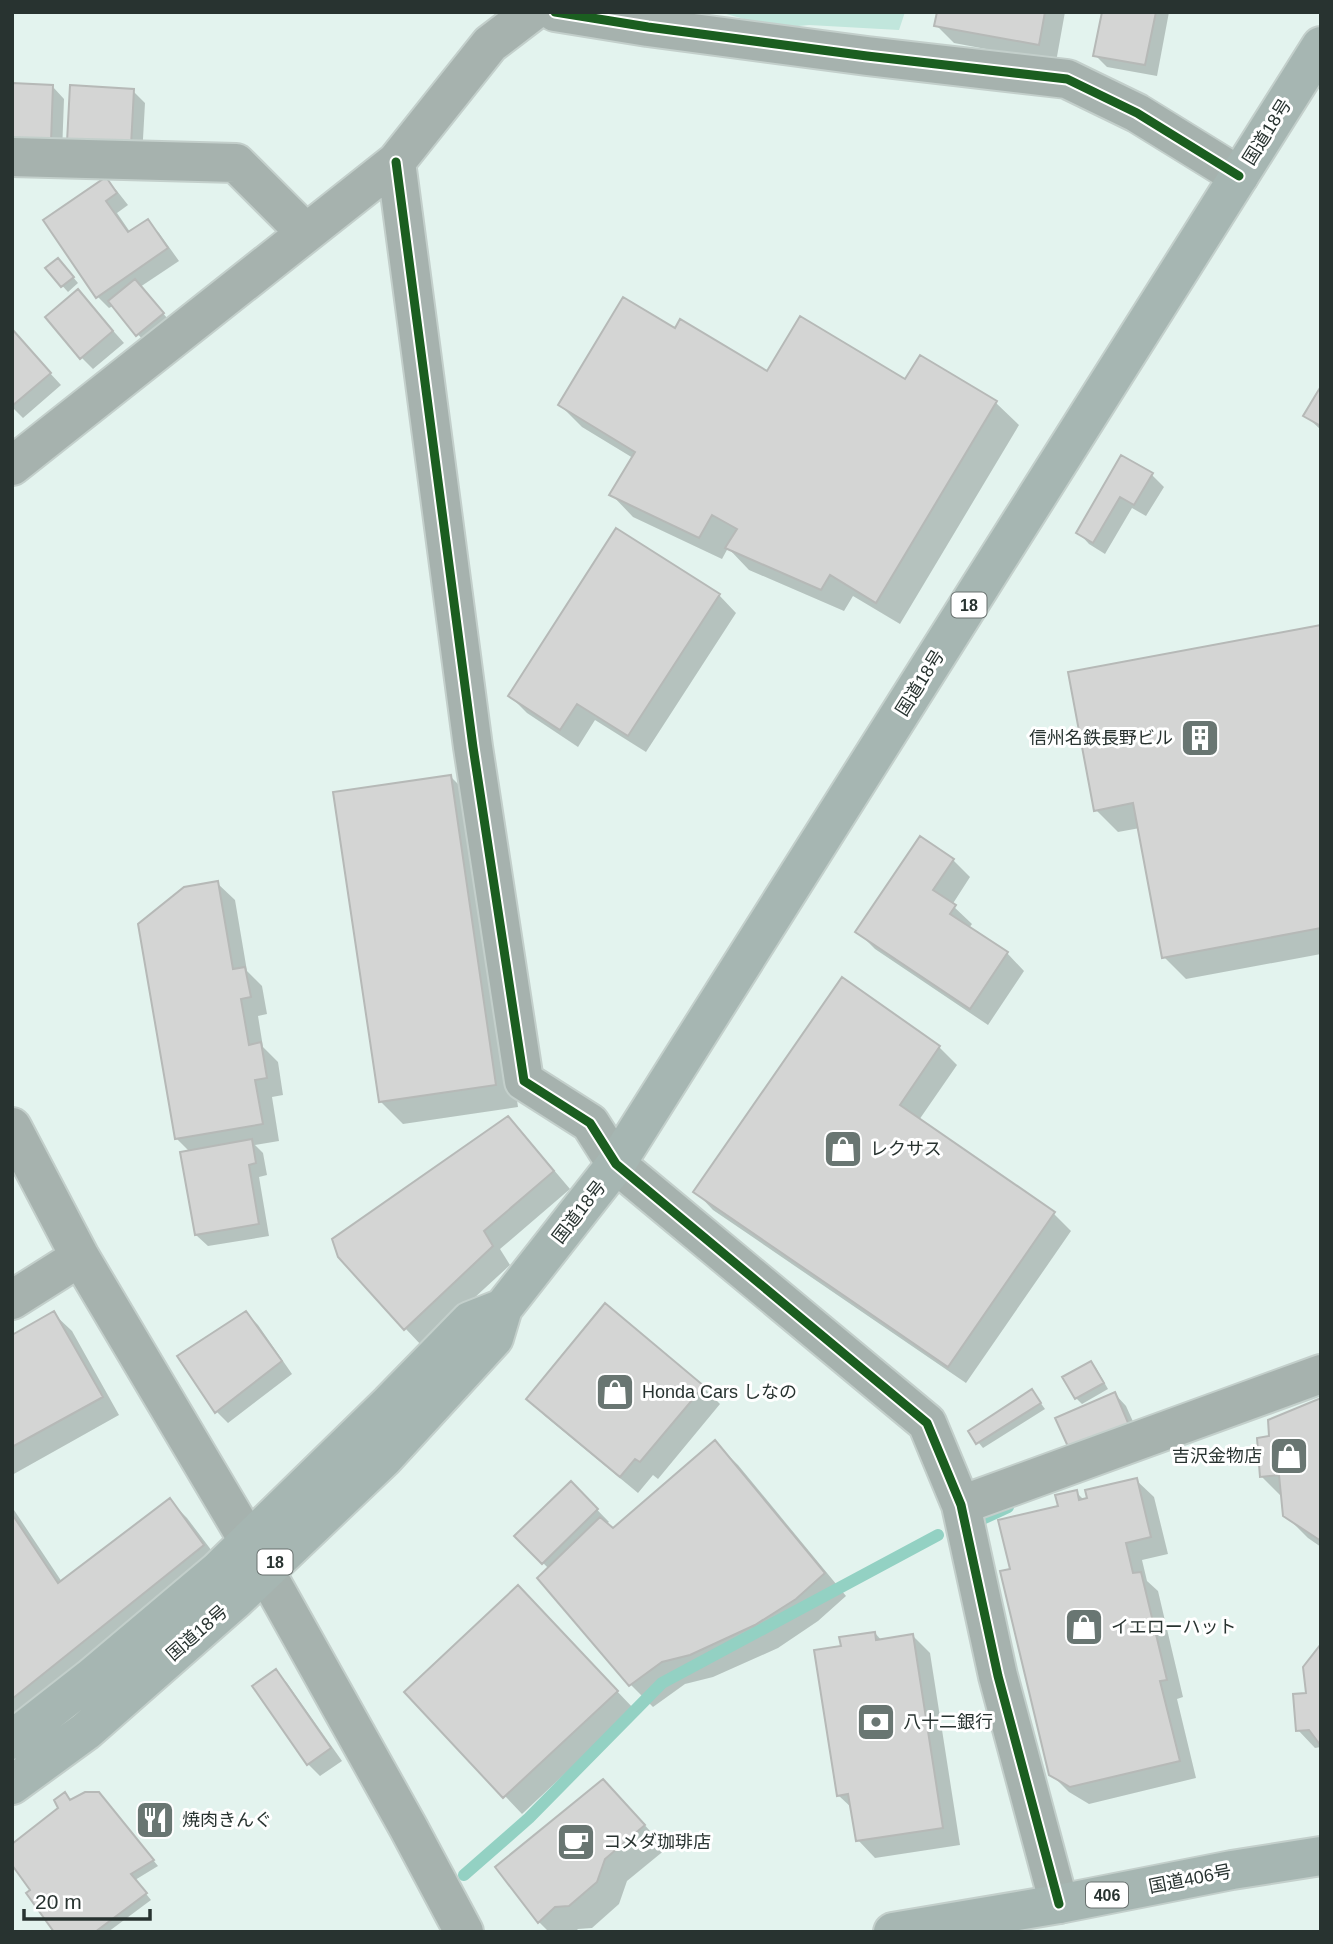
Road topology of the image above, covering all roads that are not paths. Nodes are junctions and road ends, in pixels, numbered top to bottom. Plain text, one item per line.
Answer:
1 (532, 12) edge
2 (555, 12) edge
3 (1321, 46) edge
4 (12, 158) edge
5 (396, 162) junction
6 (1239, 176) junction
7 (306, 233) junction
8 (12, 466) edge
9 (12, 1127) edge
10 (616, 1164) junction
11 (80, 1257) junction
12 (12, 1300) edge
13 (1321, 1374) edge
14 (961, 1506) junction
15 (257, 1557) junction
16 (12, 1740) edge
17 (12, 1785) edge
18 (1321, 1856) edge
19 (1059, 1904) junction
20 (464, 1932) edge
21 (893, 1932) edge

1 - 5 street
2 - 6 street
3 - 6 highway, 国道18号 / 18
4 - 7 street
5 - 7 street
5 - 10 street
6 - 10 highway, 国道18号 / 18
7 - 8 street
9 - 11 street
10 - 14 street
10 - 15 highway, 国道18号 / 18
11 - 12 street
11 - 15 street
13 - 14 street
14 - 19 street
15 - 16 highway, 国道18号 / 18
15 - 17 highway, 国道18号 / 18
15 - 20 street
18 - 19 highway, 国道406号 / 406
19 - 21 highway, 国道406号 / 406

